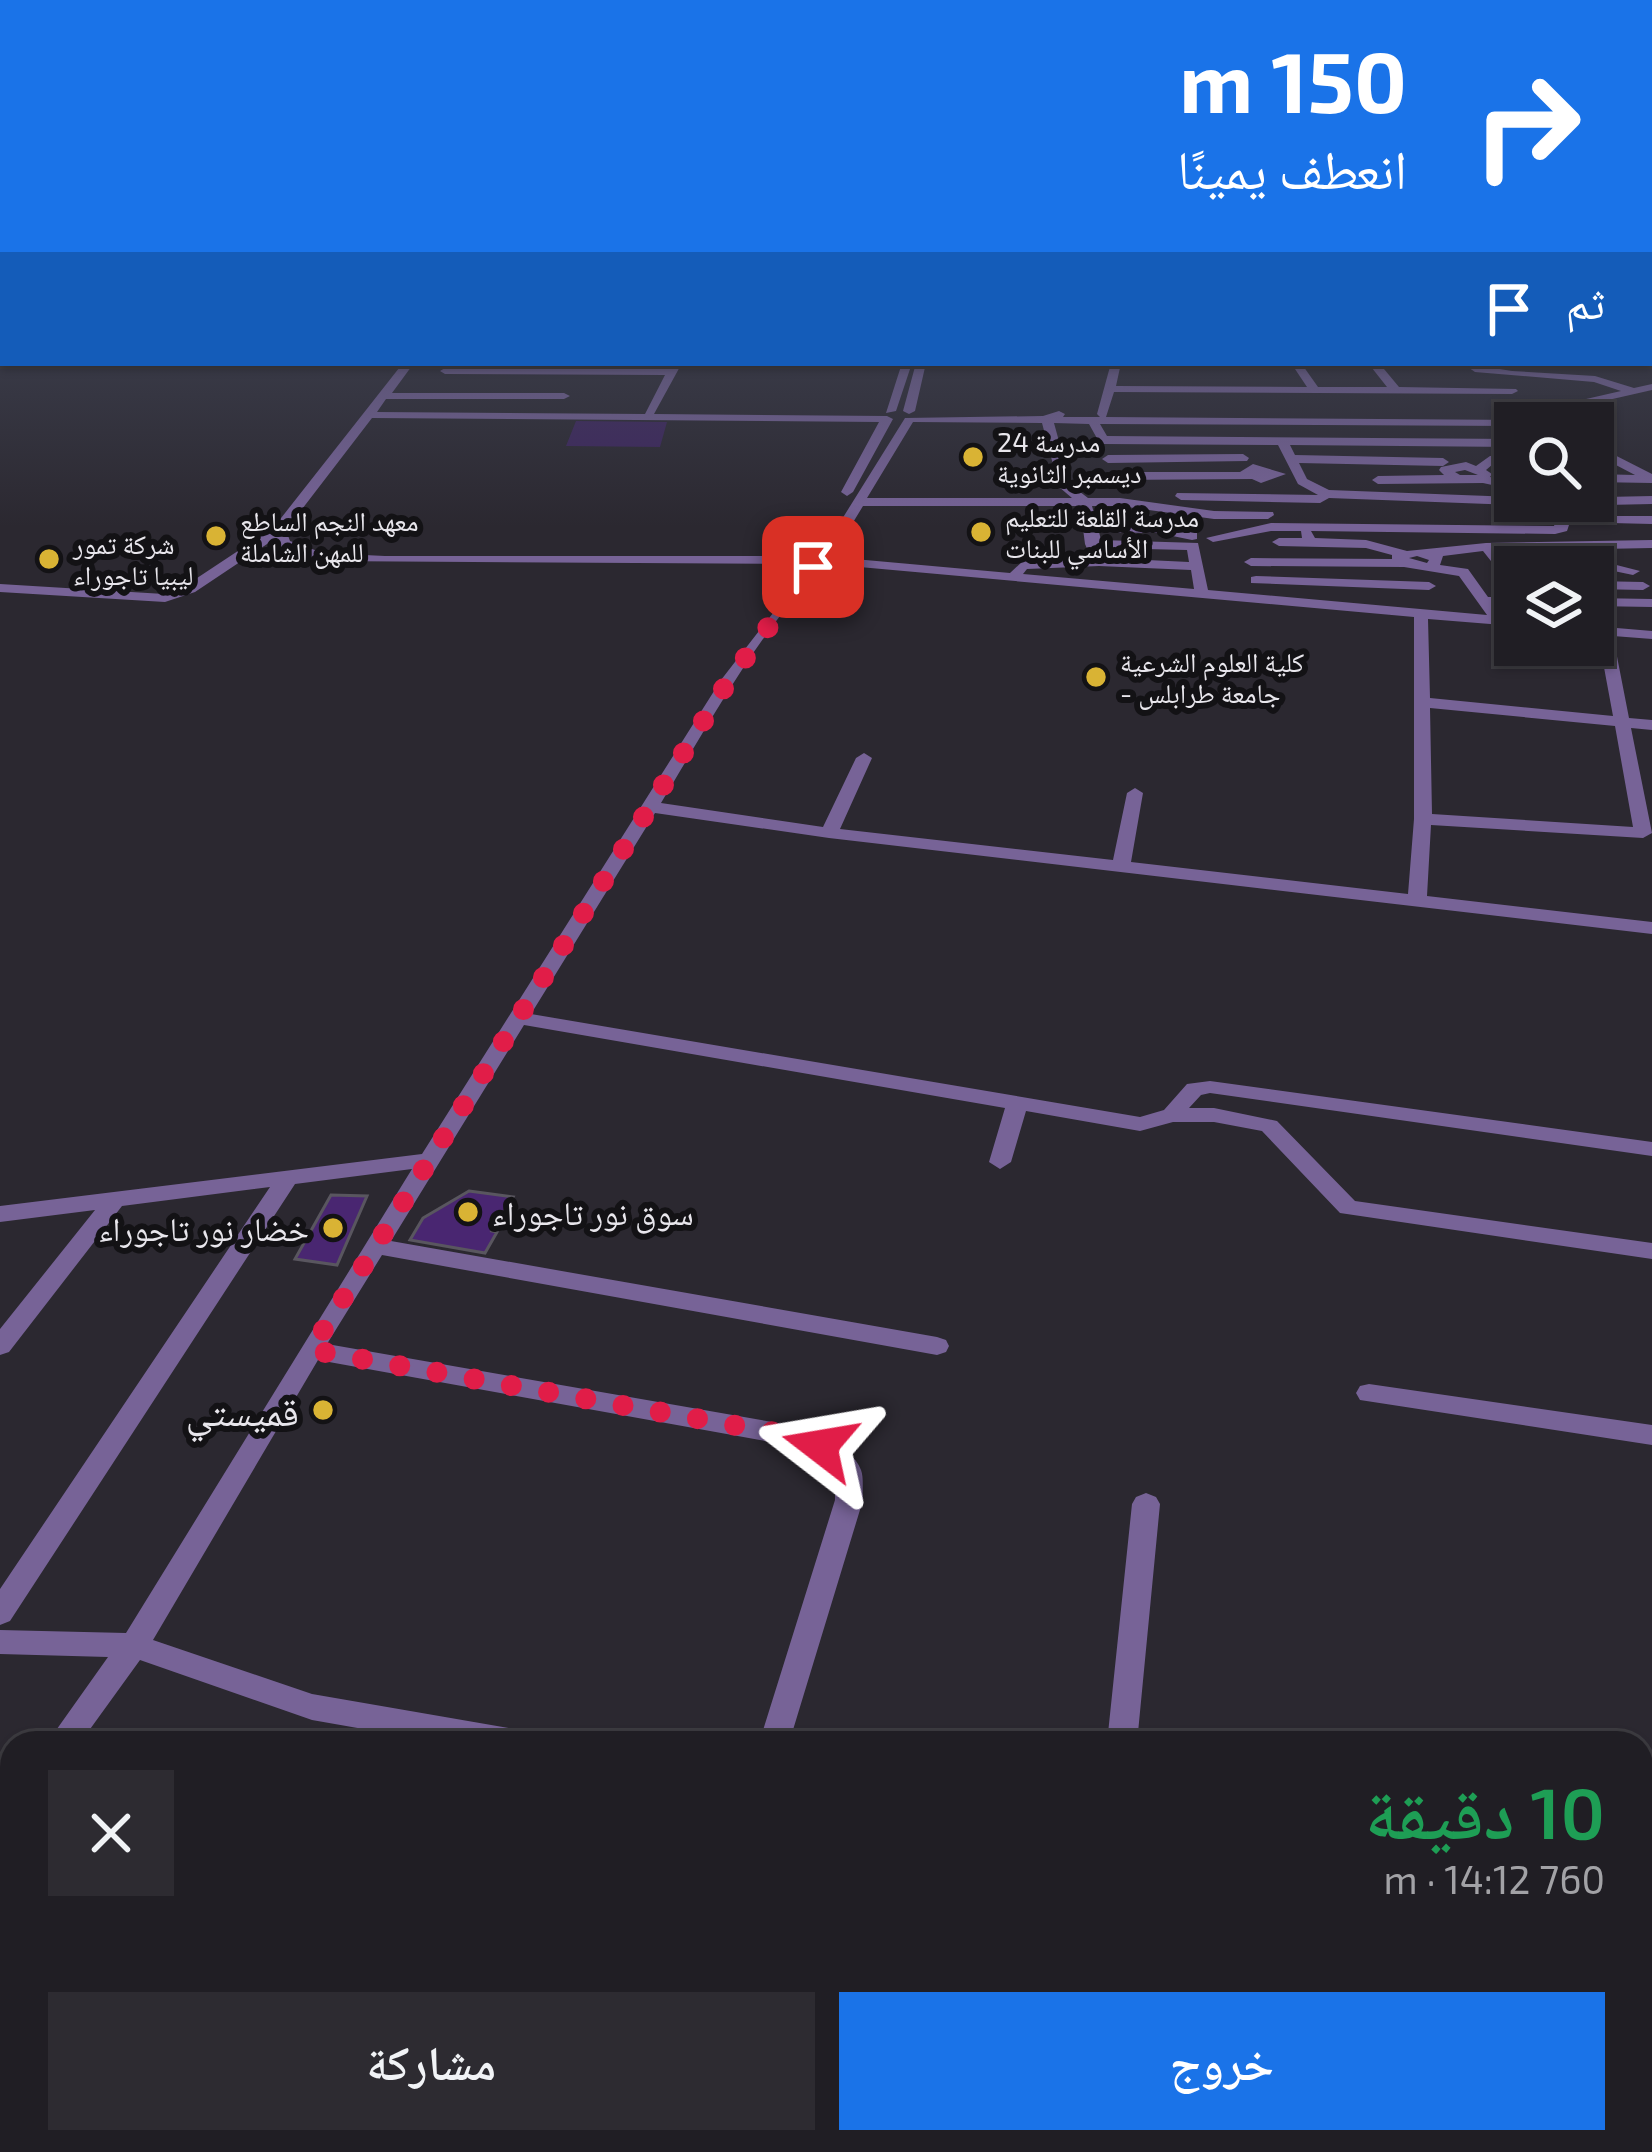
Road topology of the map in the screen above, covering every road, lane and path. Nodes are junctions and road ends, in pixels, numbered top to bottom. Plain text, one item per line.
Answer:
1 (407, 366) edge
2 (598, 366) edge
3 (906, 366) edge
4 (920, 366) edge
5 (1115, 366) edge
6 (1297, 366) edge
7 (1375, 366) edge
8 (1471, 366) edge
9 (673, 368) edge
10 (1507, 369) edge
11 (444, 372) edge
12 (608, 372) junction
13 (486, 379) edge
14 (566, 384) junction
15 (1652, 386) edge
16 (1109, 389) junction
17 (1293, 391) junction
18 (1315, 391) junction
19 (1512, 391) junction
20 (1633, 391) junction
21 (1396, 392) junction
22 (382, 396) junction
23 (429, 397) junction
24 (1521, 402) edge
25 (1595, 402) edge
26 (650, 412) junction
27 (369, 413) junction
28 (559, 414) junction
29 (739, 415) junction
30 (848, 415) junction
31 (909, 415) junction
32 (888, 416) junction
33 (947, 416) junction
34 (1053, 416) junction
35 (1098, 416) junction
36 (1303, 416) junction
37 (1227, 418) junction
38 (1411, 419) junction
39 (1494, 419) edge
40 (1103, 440) junction
41 (1156, 440) junction
42 (1236, 440) junction
43 (1282, 441) junction
44 (1336, 441) junction
45 (1427, 442) junction
46 (1478, 442) junction
47 (1494, 443) edge
48 (1165, 458) junction
49 (1108, 459) junction
50 (1291, 459) junction
51 (1616, 460) edge
52 (1348, 461) junction
53 (1494, 465) edge
54 (1248, 468) junction
55 (1484, 469) junction
56 (1449, 470) junction
57 (1494, 475) edge
58 (1113, 476) junction
59 (1172, 476) junction
60 (1614, 478) edge
61 (1652, 479) edge
62 (1360, 480) junction
63 (1326, 494) junction
64 (1369, 494) junction
65 (1652, 500) edge
66 (1427, 501) junction
67 (1494, 501) edge
68 (1614, 501) edge
69 (857, 502) junction
70 (1084, 502) junction
71 (1120, 502) junction
72 (1280, 502) junction
73 (1184, 503) junction
74 (1614, 517) edge
75 (1268, 519) junction
76 (1652, 520) edge
77 (1302, 521) junction
78 (1517, 522) edge
79 (1549, 522) edge
80 (1562, 522) edge
81 (1448, 528) junction
82 (1475, 528) junction
83 (1520, 529) junction
84 (279, 530) junction
85 (1091, 536) junction
86 (1193, 541) junction
87 (827, 542) junction
88 (1213, 542) junction
89 (1279, 542) junction
90 (1311, 542) junction
91 (1568, 544) junction
92 (1652, 544) edge
93 (1461, 547) junction
94 (1486, 547) junction
95 (1494, 555) edge
96 (1417, 560) junction
97 (815, 562) junction
98 (1099, 562) junction
99 (1250, 562) junction
100 (1289, 562) junction
101 (1197, 566) junction
102 (1614, 568) edge
103 (1646, 577) edge
104 (1013, 578) junction
105 (1256, 580) junction
106 (1299, 582) junction
107 (1614, 582) edge
108 (1494, 583) edge
109 (1472, 584) junction
110 (1429, 586) junction
111 (0, 588) edge
112 (1202, 596) junction
113 (1262, 601) junction
114 (1484, 601) junction
115 (1494, 601) edge
116 (1614, 602) edge
117 (1652, 602) edge
118 (1421, 613) junction
119 (1446, 615) junction
120 (1494, 615) edge
121 (1494, 620) edge
122 (1614, 631) edge
123 (1652, 635) edge
124 (1608, 666) edge
125 (1421, 702) junction
126 (1621, 722) junction
127 (1652, 725) edge
128 (864, 758) dead end
129 (1135, 794) dead end
130 (1644, 801) edge
131 (652, 807) junction
132 (1424, 819) junction
133 (829, 833) junction
134 (1648, 833) edge
135 (1120, 866) junction
136 (1418, 901) junction
137 (1652, 928) edge
138 (518, 1018) junction
139 (1250, 1092) junction
140 (1017, 1104) junction
141 (1172, 1115) junction
142 (1269, 1126) junction
143 (1652, 1149) edge
144 (430, 1160) junction
145 (1000, 1162) dead end
146 (288, 1178) junction
147 (115, 1200) junction
148 (0, 1214) edge
149 (377, 1246) junction
150 (1652, 1251) edge
151 (0, 1346) edge
152 (937, 1346) dead end
153 (311, 1350) junction
154 (1369, 1393) dead end
155 (1652, 1435) edge
156 (1146, 1504) dead end
157 (0, 1612) edge
158 (0, 1642) edge
159 (134, 1646) junction
160 (71, 1731) edge
161 (451, 1731) edge
162 (778, 1731) edge
163 (1123, 1731) edge

1 - 22 street
2 - 12 street
3 - 32 street
4 - 31 street
5 - 16 street
6 - 18 street
7 - 21 street
8 - 10 street
9 - 12 street
9 - 26 street
10 - 19 street
10 - 20 street
11 - 13 street
11 - 23 street
12 - 14 street
13 - 14 street
13 - 14 street
13 - 23 street
14 - 28 street
15 - 20 street
16 - 17 street
16 - 35 street
17 - 18 street
17 - 36 street
18 - 21 street
19 - 21 street
19 - 24 street
20 - 25 street
22 - 23 street
22 - 27 street
26 - 28 street
26 - 29 street
27 - 28 street
27 - 84 street
28 - 29 street
29 - 30 street
30 - 32 street
30 - 32 street
31 - 32 street
31 - 33 street
31 - 33 street
31 - 69 street
32 - 87 street
33 - 34 street
34 - 35 street
34 - 70 street
35 - 37 street
35 - 40 street
36 - 37 street
36 - 38 street
37 - 38 street
37 - 42 street
38 - 39 street
38 - 45 street
40 - 41 street
40 - 49 street
41 - 42 street
41 - 48 street
42 - 43 street
42 - 54 street
43 - 44 street
43 - 50 street
44 - 45 street
44 - 52 street
45 - 46 street
45 - 56 street
46 - 47 street
46 - 55 street
48 - 49 street
48 - 54 street
48 - 59 street
49 - 58 street
50 - 52 street
50 - 63 street
51 - 61 street
52 - 56 street
52 - 62 street
53 - 55 street
54 - 59 street
55 - 56 street
55 - 57 street
56 - 62 street
58 - 59 street
58 - 71 street
59 - 73 street
60 - 61 street
62 - 64 street
63 - 64 street
63 - 72 street
64 - 66 street
65 - 68 street
66 - 67 street
66 - 81 street
69 - 70 street
69 - 87 street
70 - 71 street
70 - 85 street
71 - 73 street
72 - 73 street
72 - 75 street
72 - 77 street
73 - 75 street
74 - 76 street
75 - 77 street
75 - 88 street
75 - 89 street
77 - 81 street
77 - 90 street
78 - 83 street
79 - 83 street
80 - 91 street
81 - 82 street
81 - 93 street
82 - 83 street
82 - 94 street
84 - 97 street
84 - 111 street
85 - 86 street
85 - 98 street
86 - 88 street
86 - 101 street
87 - 97 street
88 - 99 street
89 - 90 street
89 - 100 street
90 - 96 street
91 - 92 street
91 - 94 street
93 - 94 street
93 - 96 street
94 - 95 street
96 - 100 street
96 - 109 street
96 - 110 street
97 - 104 street
97 - 131 street
98 - 101 street
98 - 104 street
99 - 100 street
99 - 105 street
100 - 106 street
101 - 112 street
102 - 103 street
103 - 107 street
103 - 117 street
104 - 112 street
105 - 106 street
105 - 113 street
106 - 110 street
108 - 109 street
109 - 114 street
110 - 119 street
112 - 113 street
113 - 118 street
114 - 115 street
114 - 120 street
116 - 117 street
118 - 119 street
118 - 125 street
119 - 121 street
122 - 123 street
124 - 126 street
125 - 126 street
125 - 132 street
126 - 127 street
126 - 130 street
128 - 133 street
129 - 135 street
130 - 134 street
131 - 133 street
131 - 138 street
132 - 134 street
132 - 136 street
133 - 135 street
135 - 136 street
136 - 137 street
138 - 140 street
138 - 144 street
139 - 141 street
139 - 142 street
139 - 143 street
140 - 141 street
140 - 145 street
141 - 142 street
142 - 150 street
144 - 146 street
144 - 149 street
146 - 147 street
146 - 157 street
147 - 148 street
147 - 151 street
149 - 152 street
149 - 153 street
153 - 159 street
153 - 162 street
154 - 155 street
156 - 163 street
158 - 159 street
159 - 160 street
159 - 161 street

